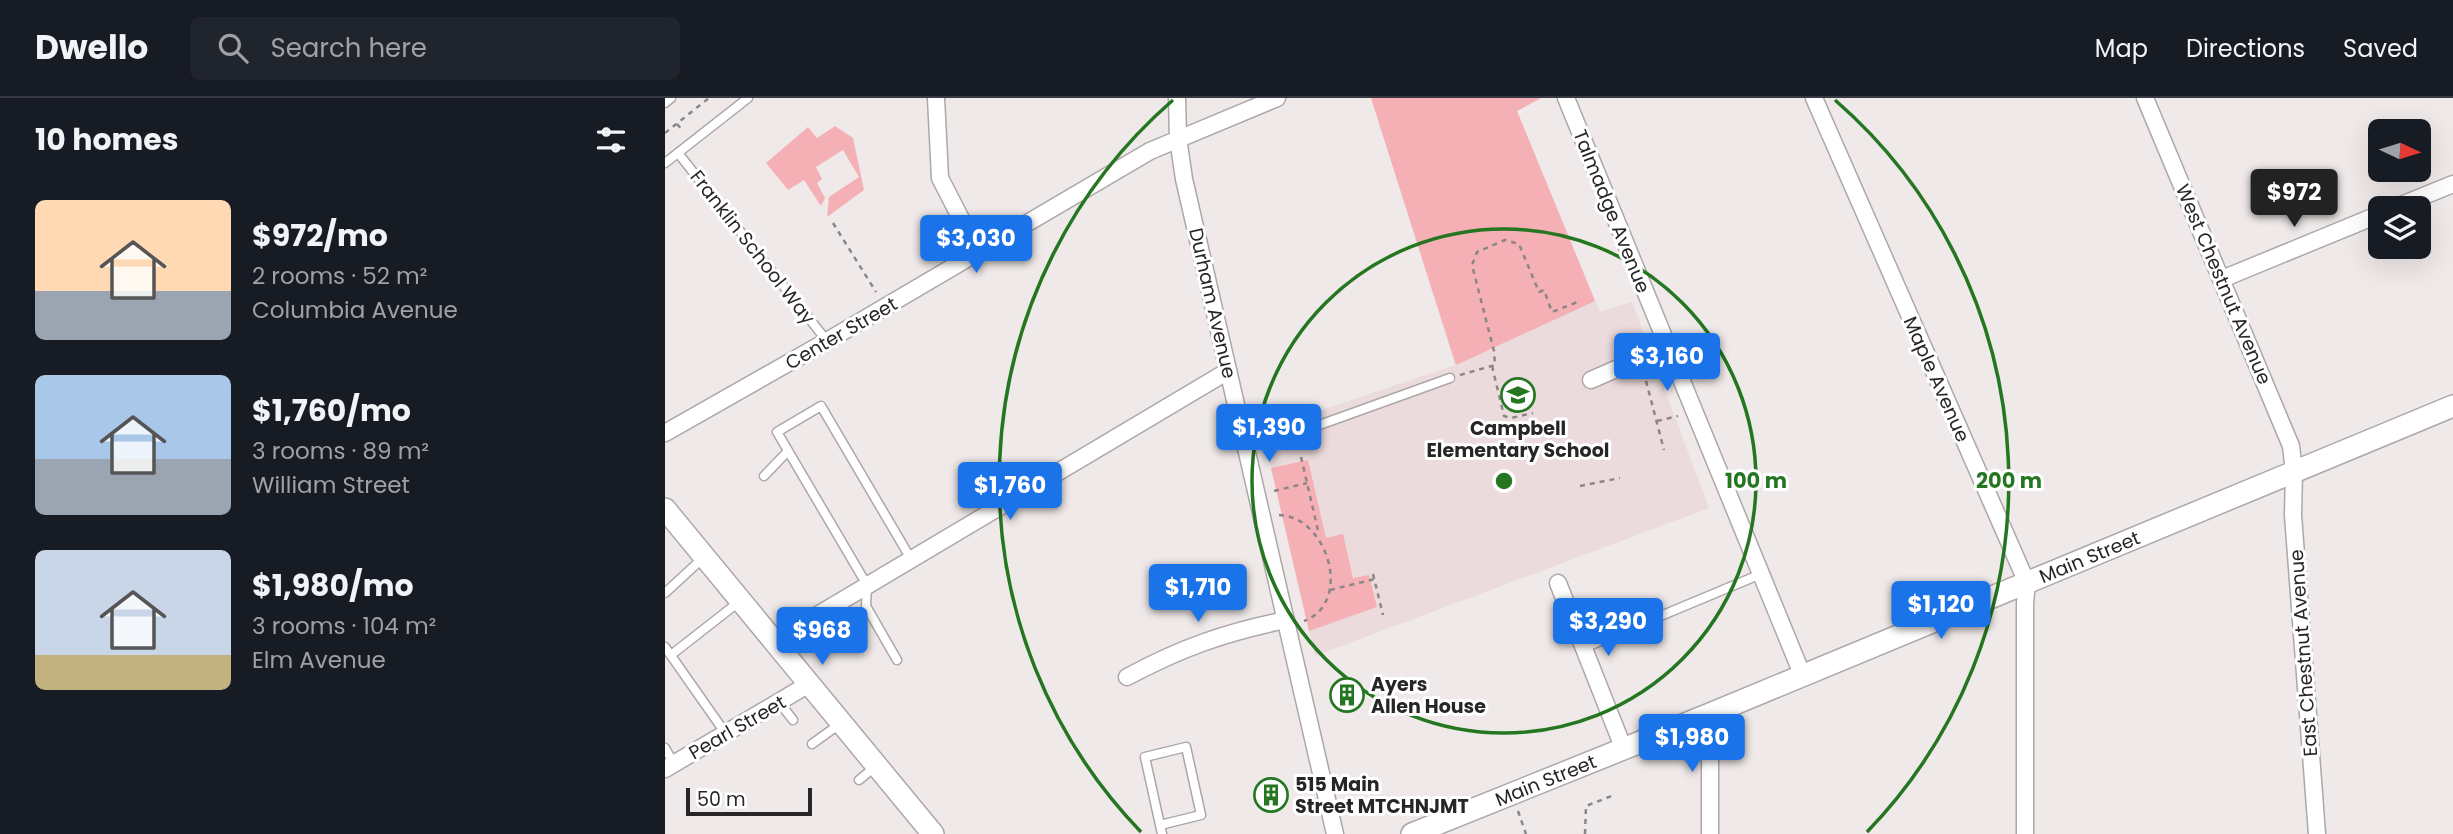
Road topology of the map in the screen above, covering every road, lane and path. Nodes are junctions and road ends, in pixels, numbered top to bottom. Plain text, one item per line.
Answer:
1 (671, 98) edge
2 (709, 98) edge
3 (748, 98) edge
4 (936, 98) edge
5 (1177, 98) edge
6 (1277, 98) edge
7 (1566, 98) edge
8 (1814, 98) edge
9 (2150, 99) edge
10 (665, 103) edge
11 (677, 124) junction
12 (683, 131) dead end
13 (665, 133) edge
14 (1178, 138) junction
15 (678, 153) junction
16 (665, 163) edge
17 (2453, 184) edge
18 (2423, 196) edge
19 (2368, 219) edge
20 (834, 223) dead end
21 (978, 252) junction
22 (2221, 279) junction
23 (1580, 301) dead end
24 (886, 307) junction
25 (827, 341) junction
26 (1668, 346) junction
27 (1492, 366) junction
28 (1228, 371) junction
29 (1450, 378) joint
30 (1591, 380) dead end
31 (1646, 381) dead end
32 (2453, 406) edge
33 (1695, 412) junction
34 (1533, 413) dead end
35 (1656, 421) junction
36 (665, 433) edge
37 (1286, 437) dead end
38 (1664, 450) dead end
39 (788, 451) junction
40 (1301, 457) dead end
41 (2294, 472) junction
42 (764, 476) dead end
43 (1620, 478) dead end
44 (1307, 483) junction
45 (1580, 486) dead end
46 (1257, 495) junction
47 (665, 509) edge
48 (1262, 519) junction
49 (1325, 533) dead end
50 (1318, 535) junction
51 (704, 557) junction
52 (911, 559) junction
53 (1373, 573) dead end
54 (1761, 574) junction
55 (1375, 579) junction
56 (1558, 583) dead end
57 (2027, 583) junction
58 (867, 586) junction
59 (1329, 590) junction
60 (665, 593) edge
61 (740, 601) junction
62 (1383, 615) dead end
63 (1286, 623) junction
64 (774, 641) junction
65 (665, 647) edge
66 (1584, 648) junction
67 (671, 655) junction
68 (897, 660) dead end
69 (1802, 674) junction
70 (1127, 677) dead end
71 (809, 684) junction
72 (779, 702) junction
73 (1710, 714) junction
74 (793, 720) dead end
75 (841, 723) junction
76 (726, 734) junction
77 (812, 744) dead end
78 (1623, 747) junction
79 (665, 748) edge
80 (669, 766) edge
81 (876, 766) junction
82 (859, 780) dead end
83 (1511, 794) junction
84 (1614, 795) dead end
85 (1161, 829) edge
86 (933, 834) edge
87 (1335, 834) edge
88 (1412, 834) edge
89 (1526, 834) edge
90 (1585, 834) edge
91 (1710, 834) edge
92 (2025, 834) edge
93 (2316, 834) edge

1 - 10 lane
2 - 11 path
3 - 15 lane
4 - 21 street
5 - 14 street, Durham Avenue
6 - 14 street, Center Street
7 - 26 street, Talmadge Avenue
8 - 57 street, Maple Avenue
9 - 22 street, West Chestnut Avenue
11 - 12 path
11 - 13 path
14 - 21 street, Center Street
14 - 28 street, Durham Avenue
15 - 16 lane
15 - 25 lane, Franklin School Way
17 - 18 street
19 - 22 street
20 - 24 path
21 - 24 street, Center Street
22 - 41 street, West Chestnut Avenue
23 - 27 path
24 - 25 street, Center Street
25 - 36 street, Center Street
26 - 30 street
26 - 33 street, Talmadge Avenue
27 - 29 path
27 - 34 path
28 - 46 street, Durham Avenue
28 - 52 street
29 - 37 lane
31 - 35 path
32 - 41 street, Main Street
33 - 35 path
33 - 54 street, Talmadge Avenue
35 - 38 path
39 - 42 lane
39 - 52 lane
39 - 58 lane
40 - 44 path
41 - 57 street, Main Street
41 - 93 street, East Chestnut Avenue
43 - 45 path
44 - 46 path
44 - 50 path
46 - 48 street, Durham Avenue
47 - 51 street
48 - 50 path
48 - 63 street, Durham Avenue
49 - 50 path
50 - 59 path
51 - 60 lane
51 - 61 street
52 - 58 street
53 - 55 path
54 - 66 lane
54 - 69 street, Talmadge Avenue
55 - 59 path
55 - 62 path
56 - 66 street
57 - 69 street, Main Street
57 - 92 street, Maple Avenue
58 - 64 street
58 - 68 lane
59 - 63 path
61 - 64 street
61 - 67 lane
63 - 70 street
63 - 87 street, Durham Avenue
64 - 71 street
65 - 67 lane
66 - 78 street
67 - 76 lane
69 - 73 street, Main Street
71 - 72 street, Pearl Street
71 - 75 street
72 - 74 lane
72 - 76 street, Pearl Street
73 - 78 street, Main Street
73 - 91 street
75 - 77 lane
75 - 81 street
76 - 80 street, Pearl Street
78 - 83 street, Main Street
79 - 80 lane
81 - 82 lane
81 - 86 street
83 - 88 street, Main Street
83 - 89 path
84 - 90 path
85 - 85 lane

